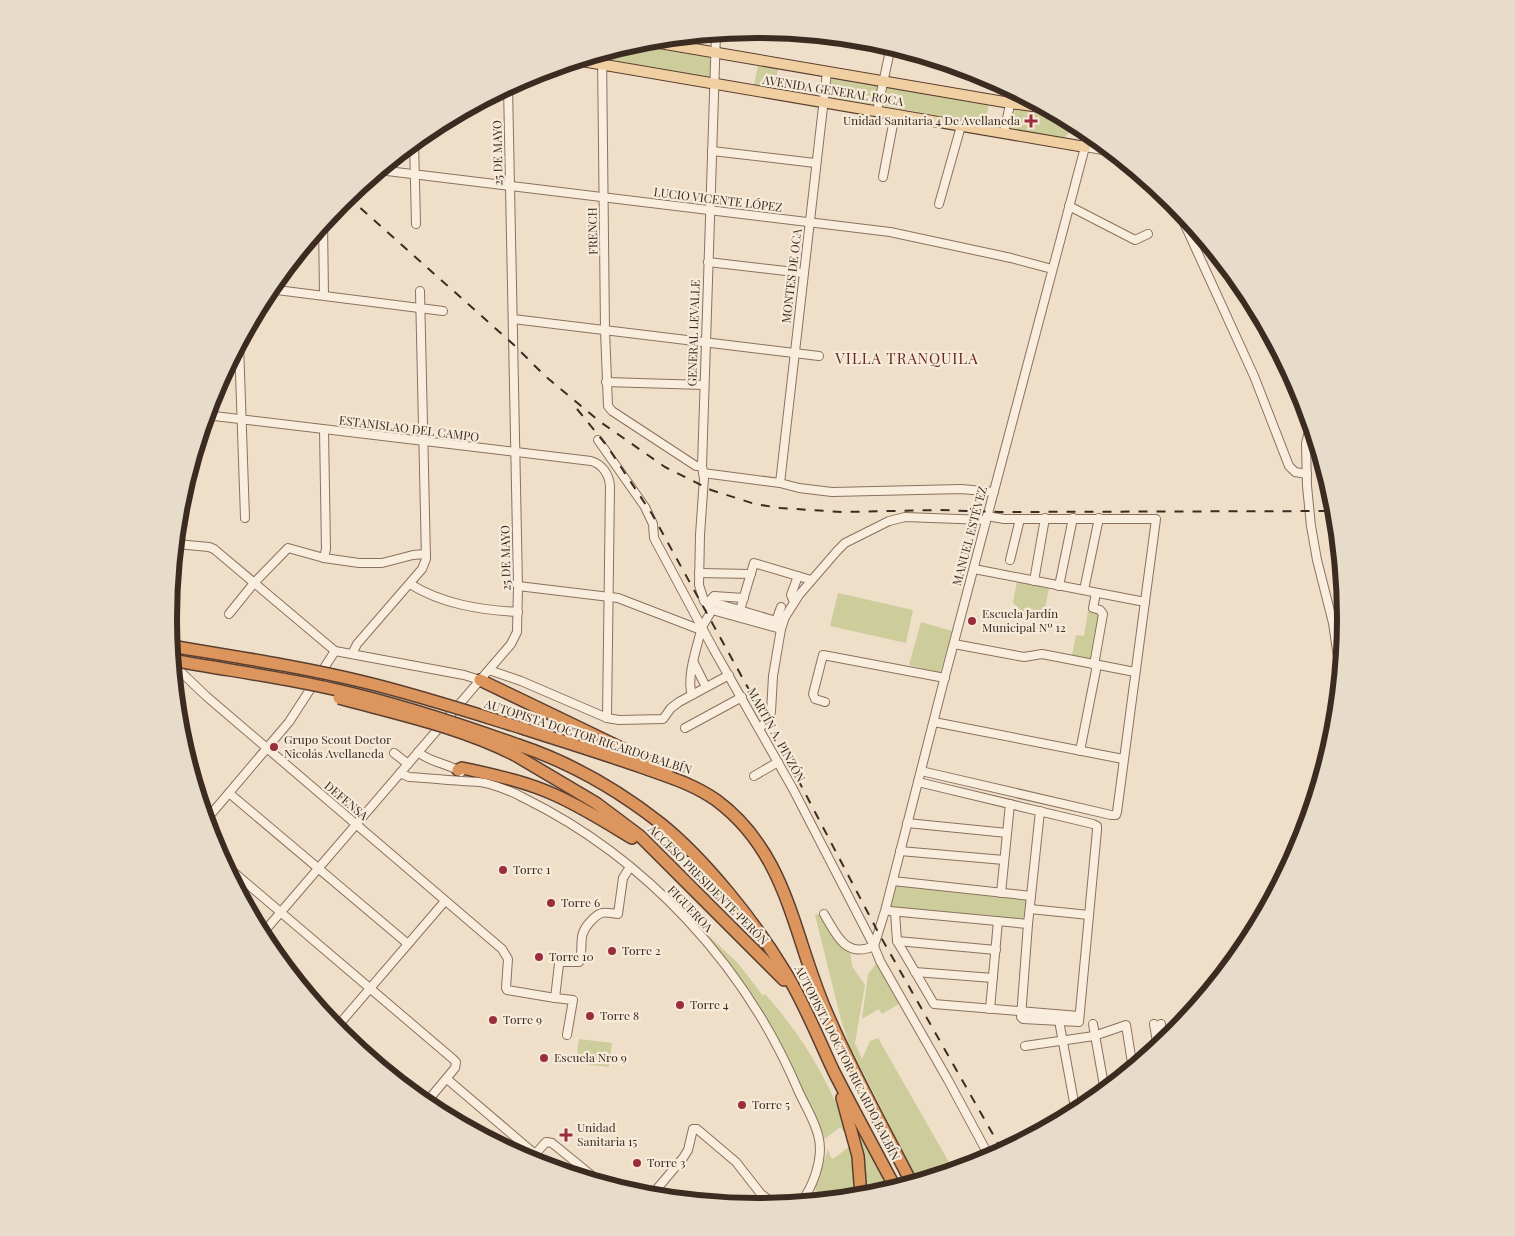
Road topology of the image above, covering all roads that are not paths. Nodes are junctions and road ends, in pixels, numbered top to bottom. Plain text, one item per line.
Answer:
1 (716, 39) edge
2 (668, 45) edge
3 (715, 53) junction
4 (889, 53) edge
5 (602, 59) edge
6 (589, 62) edge
7 (602, 65) junction
8 (827, 72) junction
9 (883, 81) junction
10 (714, 83) junction
11 (508, 94) edge
12 (1012, 96) edge
13 (823, 102) junction
14 (1010, 103) junction
15 (1031, 106) edge
16 (877, 111) junction
17 (895, 114) junction
18 (961, 126) junction
19 (1004, 133) junction
20 (1087, 140) edge
21 (1085, 147) junction
22 (414, 150) edge
23 (1101, 150) edge
24 (712, 151) junction
25 (816, 164) junction
26 (388, 171) edge
27 (415, 174) junction
28 (883, 177) dead end
29 (510, 185) junction
30 (603, 197) junction
31 (939, 204) dead end
32 (1069, 206) junction
33 (709, 210) junction
34 (810, 222) junction
35 (416, 224) dead end
36 (1186, 226) edge
37 (323, 233) edge
38 (1148, 234) dead end
39 (708, 262) junction
40 (1052, 269) junction
41 (803, 273) junction
42 (279, 290) edge
43 (420, 291) dead end
44 (324, 295) junction
45 (420, 308) junction
46 (443, 311) dead end
47 (513, 319) junction
48 (605, 330) junction
49 (705, 342) junction
50 (795, 354) junction
51 (239, 356) edge
52 (819, 356) dead end
53 (606, 382) junction
54 (704, 385) junction
55 (214, 416) edge
56 (242, 419) junction
57 (324, 430) junction
58 (1308, 435) edge
59 (598, 440) dead end
60 (424, 441) junction
61 (515, 452) junction
62 (702, 470) junction
63 (1307, 474) junction
64 (607, 475) junction
65 (625, 477) junction
66 (780, 483) junction
67 (994, 492) junction
68 (245, 518) dead end
69 (987, 518) junction
70 (1045, 518) junction
71 (1073, 518) junction
72 (1099, 518) junction
73 (1020, 519) junction
74 (182, 545) edge
75 (426, 554) junction
76 (324, 558) junction
77 (1010, 560) dead end
78 (974, 569) junction
79 (699, 572) junction
80 (751, 574) junction
81 (798, 576) junction
82 (811, 580) junction
83 (1034, 581) junction
84 (254, 583) junction
85 (410, 584) junction
86 (518, 586) junction
87 (1059, 586) junction
88 (1084, 590) junction
89 (1096, 593) junction
90 (608, 595) junction
91 (744, 598) junction
92 (707, 602) junction
93 (794, 602) junction
94 (1145, 602) junction
95 (781, 607) dead end
96 (712, 610) junction
97 (740, 610) junction
98 (518, 612) junction
99 (229, 614) dead end
100 (702, 629) junction
101 (781, 629) junction
102 (954, 644) junction
103 (178, 647) edge
104 (335, 651) junction
105 (1337, 651) edge
106 (352, 654) junction
107 (693, 662) junction
108 (1095, 665) junction
109 (179, 669) edge
110 (489, 670) junction
111 (1135, 672) junction
112 (180, 673) edge
113 (729, 675) junction
114 (945, 678) junction
115 (480, 680) junction
116 (706, 687) junction
117 (692, 695) junction
118 (742, 697) junction
119 (825, 702) dead end
120 (607, 718) junction
121 (934, 722) junction
122 (685, 728) dead end
123 (759, 728) junction
124 (267, 749) junction
125 (517, 750) junction
126 (1080, 751) junction
127 (394, 752) dead end
128 (418, 752) junction
129 (1124, 759) junction
130 (778, 762) junction
131 (408, 764) junction
132 (458, 770) junction
133 (921, 770) junction
134 (400, 773) junction
135 (754, 776) dead end
136 (482, 782) junction
137 (918, 782) junction
138 (692, 785) junction
139 (229, 793) junction
140 (1010, 804) junction
141 (1040, 811) junction
142 (211, 814) edge
143 (908, 823) junction
144 (357, 824) junction
145 (1007, 833) junction
146 (900, 851) junction
147 (663, 858) junction
148 (1004, 860) junction
149 (319, 868) junction
150 (630, 868) junction
151 (237, 875) edge
152 (893, 881) junction
153 (1001, 893) junction
154 (1031, 896) junction
155 (445, 901) junction
156 (1030, 909) junction
157 (886, 911) junction
158 (281, 912) junction
159 (895, 912) junction
160 (824, 914) dead end
161 (1089, 915) junction
162 (998, 921) junction
163 (1028, 924) junction
164 (267, 928) edge
165 (898, 941) junction
166 (408, 944) junction
167 (874, 946) junction
168 (996, 950) junction
169 (915, 972) junction
170 (993, 978) junction
171 (370, 988) junction
172 (796, 991) junction
173 (555, 998) junction
174 (990, 1009) junction
175 (1021, 1012) junction
176 (1060, 1018) junction
177 (341, 1022) edge
178 (1093, 1024) dead end
179 (567, 1035) dead end
180 (1161, 1035) edge
181 (1094, 1036) junction
182 (1158, 1038) edge
183 (1064, 1039) junction
184 (1025, 1046) dead end
185 (1132, 1061) edge
186 (834, 1072) junction
187 (446, 1079) junction
188 (1103, 1084) edge
189 (430, 1098) edge
190 (1075, 1104) edge
191 (986, 1151) edge
192 (535, 1154) joint
193 (590, 1174) edge
194 (909, 1179) edge
195 (892, 1182) edge
196 (657, 1189) edge
197 (861, 1189) edge
198 (806, 1196) edge
199 (766, 1198) edge

1 - 3 street, GENERAL LEVALLE
2 - 3 main road, AVENIDA GENERAL ROCA
3 - 8 main road, AVENIDA GENERAL ROCA
3 - 10 street, GENERAL LEVALLE
4 - 9 street
5 - 7 street, FRENCH
6 - 7 main road, AVENIDA GENERAL ROCA
7 - 10 main road, AVENIDA GENERAL ROCA
7 - 30 street, FRENCH
8 - 9 main road, AVENIDA GENERAL ROCA
8 - 13 street, MONTES DE OCA
9 - 14 main road, AVENIDA GENERAL ROCA
9 - 16 street
10 - 13 main road, AVENIDA GENERAL ROCA
10 - 24 street, GENERAL LEVALLE
11 - 29 street, 25 DE MAYO
12 - 14 street
13 - 16 main road, AVENIDA GENERAL ROCA
13 - 25 street, MONTES DE OCA
14 - 15 main road, AVENIDA GENERAL ROCA
14 - 19 street
16 - 17 main road, AVENIDA GENERAL ROCA
17 - 18 main road, AVENIDA GENERAL ROCA
17 - 28 street
18 - 19 main road, AVENIDA GENERAL ROCA
18 - 31 street
19 - 21 main road, AVENIDA GENERAL ROCA
20 - 21 main road, MANUEL ESTÉVEZ
21 - 23 street
21 - 32 street, MANUEL ESTÉVEZ
22 - 27 street
24 - 25 street
24 - 33 street, GENERAL LEVALLE
25 - 34 street, MONTES DE OCA
26 - 27 street, LUCIO VICENTE LÓPEZ
27 - 29 street, LUCIO VICENTE LÓPEZ
27 - 35 street
29 - 30 street, LUCIO VICENTE LÓPEZ
29 - 47 street, 25 DE MAYO
30 - 33 street, LUCIO VICENTE LÓPEZ
30 - 48 street, FRENCH
32 - 38 street
32 - 40 street, MANUEL ESTÉVEZ
33 - 34 street, LUCIO VICENTE LÓPEZ
33 - 39 street, GENERAL LEVALLE
34 - 40 street, LUCIO VICENTE LÓPEZ
34 - 41 street, MONTES DE OCA
36 - 63 street
37 - 44 street
39 - 41 street
39 - 49 street, GENERAL LEVALLE
40 - 67 street, MANUEL ESTÉVEZ
41 - 50 street, MONTES DE OCA
42 - 44 street
43 - 45 street
44 - 45 street
45 - 46 street
45 - 60 street
47 - 48 street
47 - 61 street, 25 DE MAYO
48 - 49 street
48 - 53 street, FRENCH
49 - 50 street
49 - 54 street, GENERAL LEVALLE
50 - 52 street
50 - 66 street, MONTES DE OCA
51 - 56 street
53 - 54 street
53 - 62 street, FRENCH
54 - 62 street, GENERAL LEVALLE
55 - 56 street, ESTANISLAO DEL CAMPO
56 - 57 street, ESTANISLAO DEL CAMPO
56 - 68 street
57 - 60 street, ESTANISLAO DEL CAMPO
57 - 76 street
58 - 63 street
59 - 65 street, MARTÍN A. PINZÓN
60 - 61 street, ESTANISLAO DEL CAMPO
60 - 75 street
61 - 64 street, ESTANISLAO DEL CAMPO
61 - 86 street, 25 DE MAYO
62 - 66 street
62 - 79 street, GENERAL LEVALLE
63 - 105 street
64 - 65 street
64 - 90 street
65 - 100 street, MARTÍN A. PINZÓN
66 - 67 street
67 - 69 street, MANUEL ESTÉVEZ
69 - 73 street
69 - 78 street, MANUEL ESTÉVEZ
69 - 82 street
70 - 71 street
70 - 73 street
70 - 83 street
71 - 72 street
71 - 87 street
72 - 88 street
72 - 94 street
73 - 77 street
74 - 84 street
75 - 76 street
75 - 85 street
76 - 84 street
78 - 83 street
78 - 102 street, MANUEL ESTÉVEZ
79 - 80 street
79 - 92 street, GENERAL LEVALLE
80 - 81 street
80 - 91 street
81 - 82 street
81 - 93 street
82 - 93 street
83 - 87 street
84 - 99 street
84 - 104 street
85 - 98 street
85 - 106 street
86 - 90 street
86 - 98 street, 25 DE MAYO
87 - 88 street
88 - 89 street
89 - 94 street
89 - 108 street
90 - 100 street
90 - 120 street
91 - 92 street
91 - 97 street
92 - 96 street, GENERAL LEVALLE
92 - 97 street
93 - 101 street
94 - 111 street
95 - 97 street
96 - 100 street
96 - 101 street
98 - 110 street, 25 DE MAYO
100 - 107 street
100 - 113 street, MARTÍN A. PINZÓN
101 - 123 street
102 - 108 street
102 - 114 street, MANUEL ESTÉVEZ
103 - 138 highway, AUTOPISTA DOCTOR RICARDO BALBÍN, bridge
104 - 106 street
104 - 124 street
106 - 115 street
107 - 116 street
107 - 117 street
108 - 111 street
108 - 126 street
109 - 125 highway, AUTOPISTA DOCTOR RICARDO BALBÍN, bridge
110 - 115 street, 25 DE MAYO
110 - 120 street
111 - 129 street
112 - 124 street, DEFENSA
113 - 116 street
113 - 118 street, MARTÍN A. PINZÓN
114 - 119 street
114 - 121 street, MANUEL ESTÉVEZ
115 - 128 street, 25 DE MAYO
115 - 138 highway
116 - 117 street
117 - 120 street
118 - 122 street
118 - 123 street, MARTÍN A. PINZÓN
121 - 126 street
121 - 133 street, MANUEL ESTÉVEZ
123 - 130 street, MARTÍN A. PINZÓN
124 - 139 street
124 - 144 street, DEFENSA
125 - 147 highway, ACCESO PRESIDENTE PERÓN
125 - 172 highway, AUTOPISTA DOCTOR RICARDO BALBÍN
126 - 129 street
127 - 131 street
128 - 131 street, 25 DE MAYO
128 - 132 street
129 - 133 street
130 - 135 street
130 - 167 street, MARTÍN A. PINZÓN
131 - 134 street, 25 DE MAYO
132 - 136 street
132 - 147 highway
133 - 137 street, MANUEL ESTÉVEZ
134 - 136 street, FIGUEROA
134 - 144 street, 25 DE MAYO
136 - 150 street, FIGUEROA
137 - 140 street
137 - 143 street, MANUEL ESTÉVEZ
138 - 194 highway, AUTOPISTA DOCTOR RICARDO BALBÍN
139 - 142 street
139 - 149 street
140 - 141 street
140 - 145 street
141 - 154 street
141 - 161 street
143 - 145 street
143 - 146 street, MANUEL ESTÉVEZ
144 - 149 street, 25 DE MAYO
144 - 155 street, DEFENSA
145 - 148 street
146 - 148 street
146 - 152 street, MANUEL ESTÉVEZ
147 - 172 highway, ACCESO PRESIDENTE PERÓN
148 - 153 street
149 - 158 street, 25 DE MAYO
149 - 166 street
150 - 173 street
150 - 198 street, FIGUEROA
151 - 158 street
152 - 153 street
152 - 157 street, MANUEL ESTÉVEZ
153 - 154 street
154 - 156 street
155 - 166 street
155 - 173 street, DEFENSA
156 - 161 street
156 - 163 street
157 - 159 street
157 - 167 street, MANUEL ESTÉVEZ
158 - 164 street, 25 DE MAYO
158 - 171 street
159 - 162 street
159 - 165 street
160 - 167 street
161 - 176 street
162 - 163 street
162 - 168 street
163 - 175 street
165 - 168 street
165 - 169 street
166 - 171 street
167 - 191 street, MARTÍN A. PINZÓN
168 - 170 street
169 - 170 street
169 - 174 street
170 - 174 street
171 - 177 street
171 - 187 street
172 - 186 highway, AUTOPISTA DOCTOR RICARDO BALBÍN
173 - 179 street
174 - 175 street
175 - 176 street
176 - 183 street
178 - 181 street
180 - 182 street
181 - 183 street
181 - 185 street
181 - 188 street
183 - 184 street
183 - 190 street
186 - 195 highway, AUTOPISTA DOCTOR RICARDO BALBÍN
186 - 197 highway
187 - 189 street
187 - 192 street
192 - 193 street
196 - 199 street

